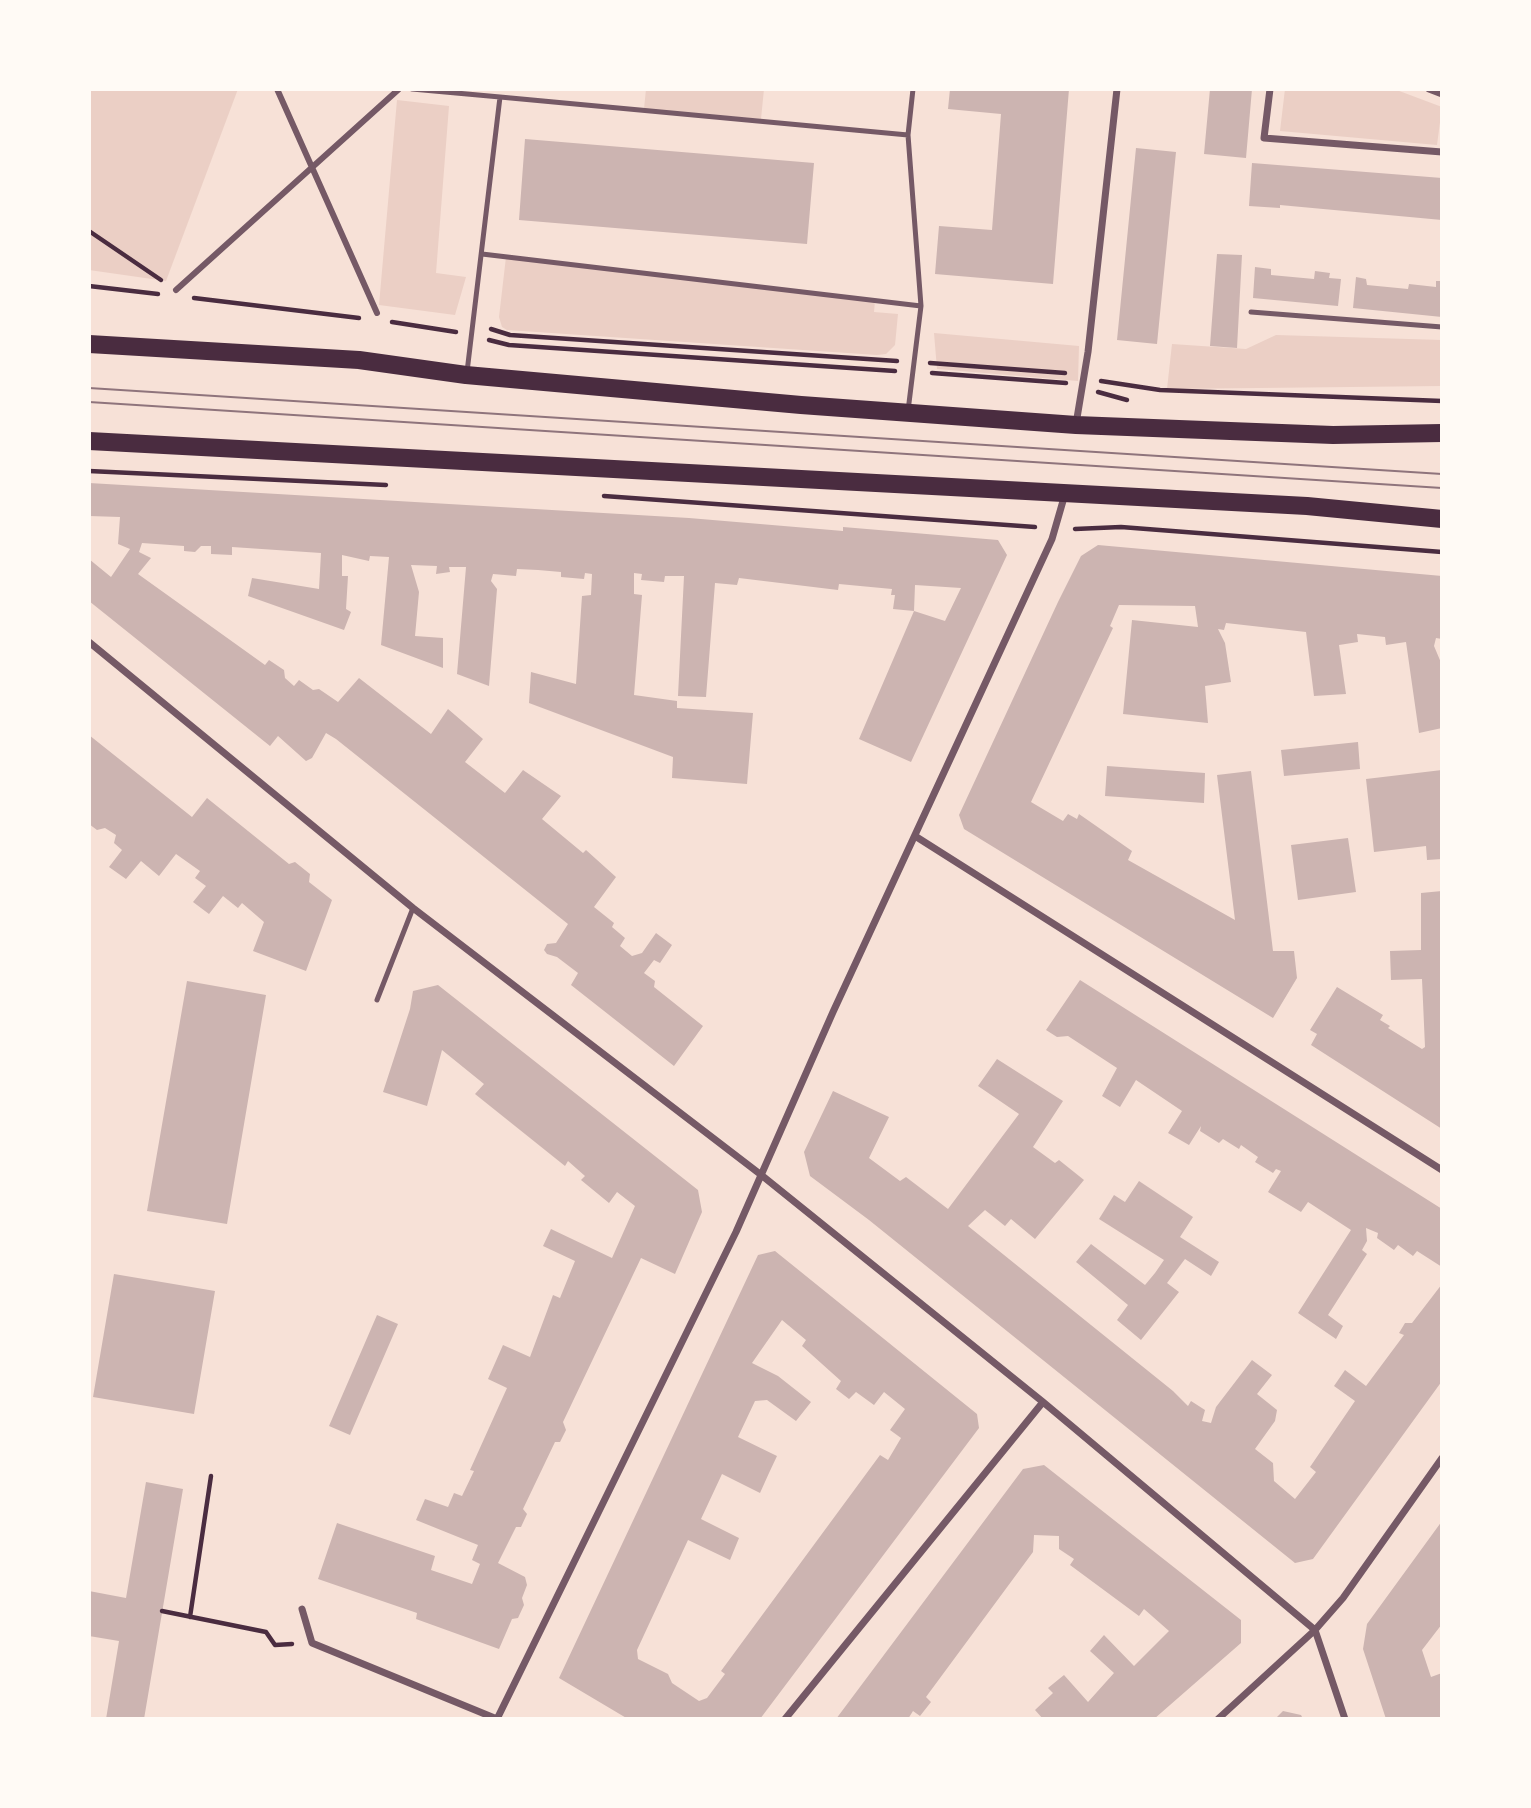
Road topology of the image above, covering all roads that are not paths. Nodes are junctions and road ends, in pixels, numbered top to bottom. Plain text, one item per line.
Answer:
1 (277, 89) edge
2 (399, 89) edge
3 (412, 89) edge
4 (913, 89) edge
5 (1117, 89) edge
6 (1270, 89) edge
7 (1429, 89) edge
8 (1442, 93) edge
9 (500, 97) junction
10 (908, 135) junction
11 (1442, 152) edge
12 (313, 168) junction
13 (482, 254) junction
14 (173, 293) road end
15 (921, 306) junction
16 (1251, 312) dead end
17 (377, 313) dead end
18 (1442, 327) edge
19 (89, 344) edge
20 (467, 375) junction
21 (908, 414) junction
22 (1076, 425) junction
23 (1442, 433) edge
24 (89, 441) edge
25 (1065, 493) junction
26 (1442, 519) edge
27 (89, 642) edge
28 (915, 836) junction
29 (413, 908) junction
30 (377, 1000) dead end
31 (1442, 1170) edge
32 (760, 1174) junction
33 (1043, 1402) junction
34 (1442, 1458) edge
35 (302, 1609) dead end
36 (1315, 1630) junction
37 (497, 1719) edge
38 (785, 1719) edge
39 (1218, 1719) edge
40 (1345, 1719) edge

1 - 12 street
2 - 12 street
3 - 9 lane
4 - 10 lane
5 - 22 street
6 - 11 street
7 - 8 street
9 - 10 lane
9 - 13 lane
10 - 15 lane
12 - 14 street
12 - 17 street
13 - 15 lane
13 - 20 lane
15 - 21 lane
16 - 18 lane
19 - 20 main road
20 - 21 main road
21 - 22 main road
22 - 23 main road
24 - 25 main road
25 - 26 main road
25 - 28 street
27 - 29 street
28 - 31 street
28 - 32 street
29 - 30 lane
29 - 32 street
32 - 33 street
32 - 37 street
33 - 36 street
33 - 38 street
34 - 36 street
35 - 37 street
36 - 39 street
36 - 40 street

